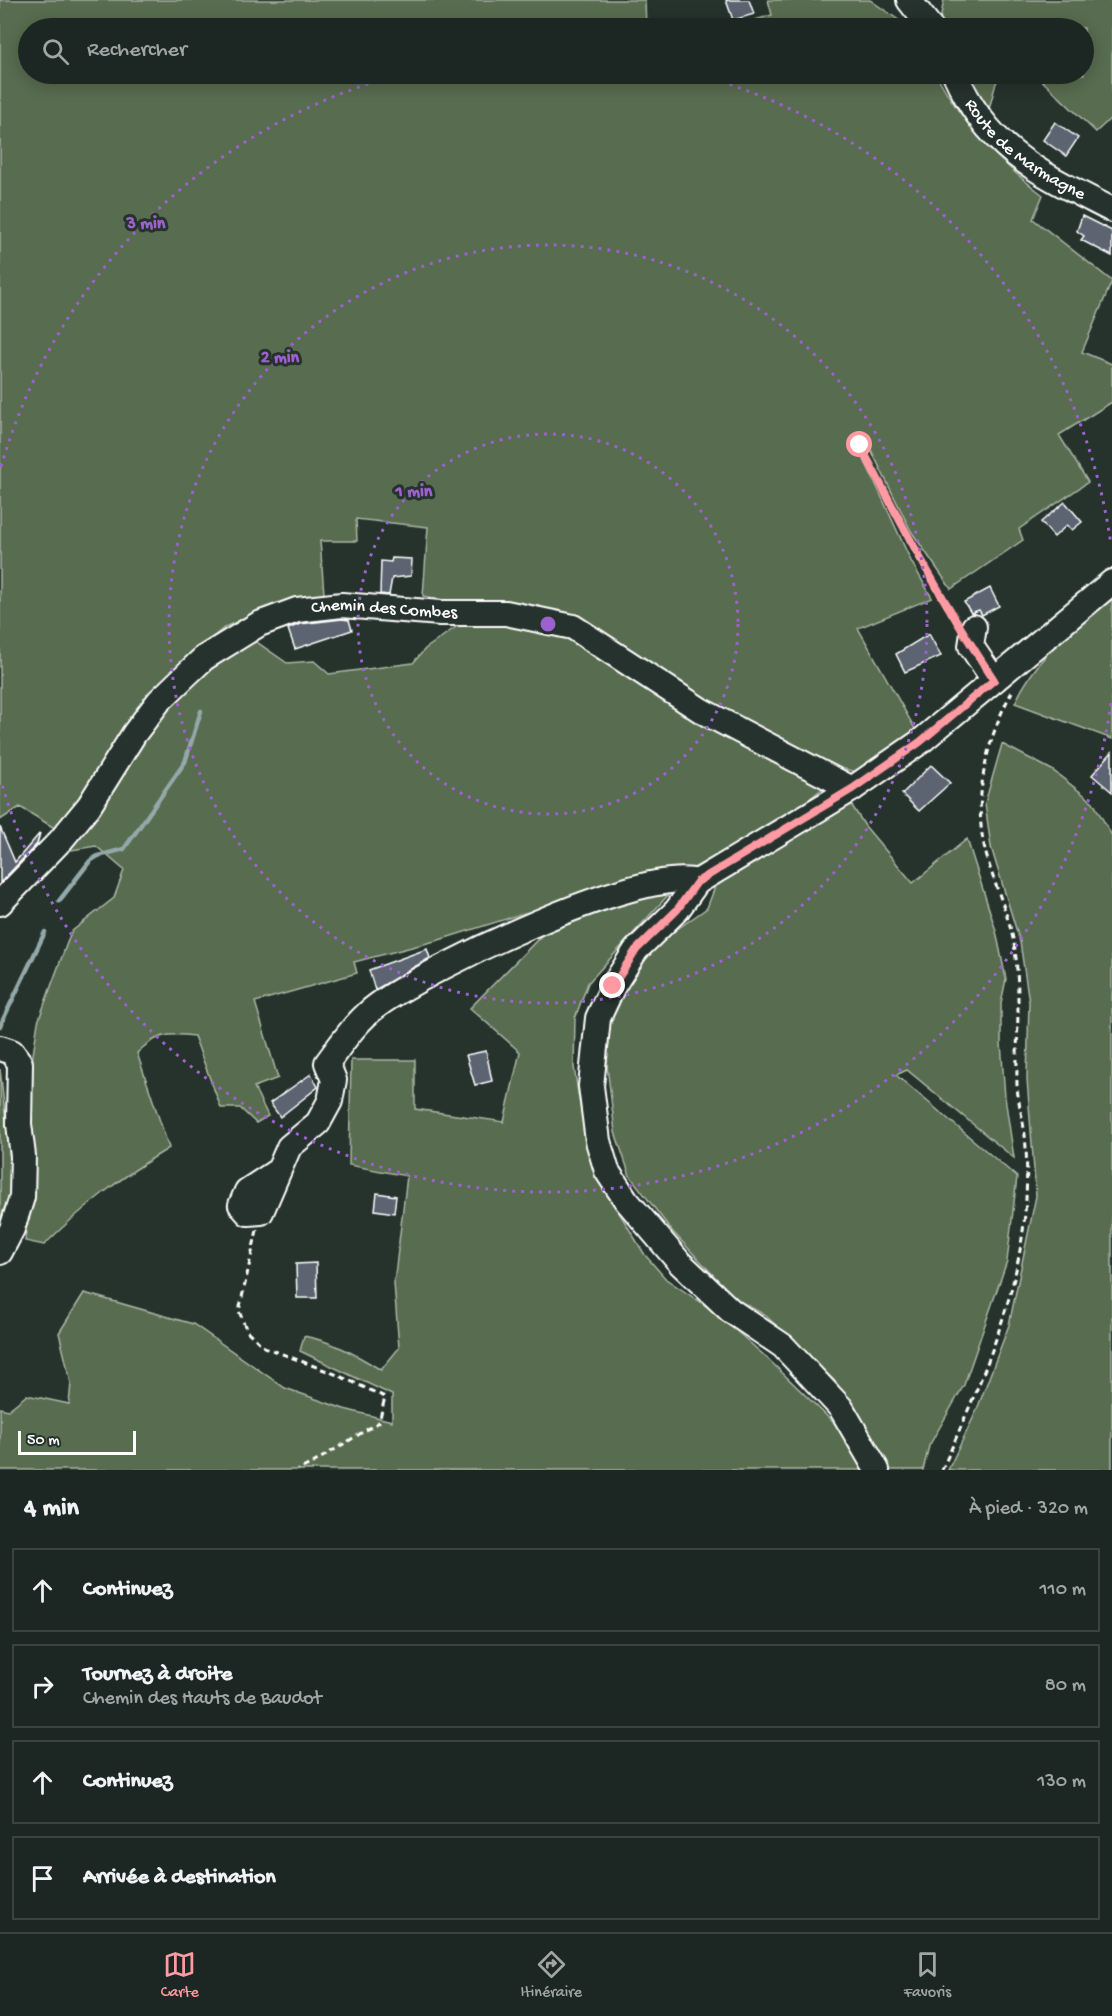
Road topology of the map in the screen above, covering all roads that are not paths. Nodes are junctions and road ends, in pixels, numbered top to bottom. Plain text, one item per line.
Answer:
1 (909, 0) edge
2 (923, 18) edge
3 (960, 84) edge
4 (1112, 210) edge
5 (1112, 582) edge
6 (973, 637) road end
7 (1005, 682) junction
8 (852, 789) junction
9 (697, 882) junction
10 (0, 903) edge
11 (0, 1048) edge
12 (261, 1212) road end
13 (0, 1252) edge
14 (877, 1470) edge

1 - 2 street
3 - 4 street, Route de Marmagne
5 - 7 street
6 - 7 street
7 - 8 street
8 - 9 street
8 - 10 street, Chemin des Combes
9 - 12 street
9 - 14 street
11 - 13 street

